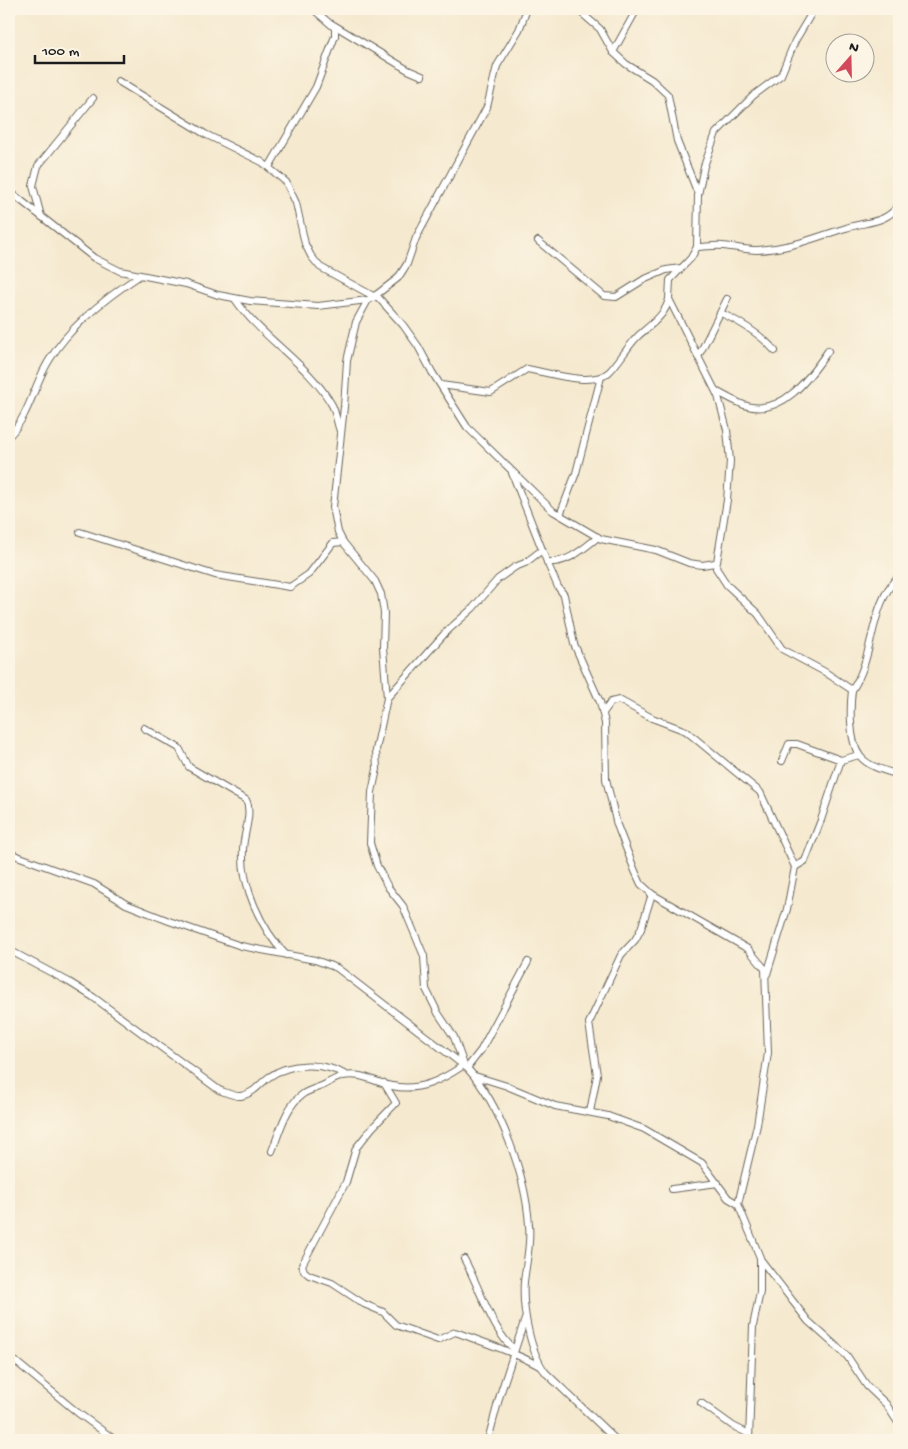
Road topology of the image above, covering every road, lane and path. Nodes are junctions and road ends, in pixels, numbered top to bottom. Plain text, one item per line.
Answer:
1 (313, 9) edge
2 (527, 9) edge
3 (577, 9) edge
4 (637, 9) edge
5 (814, 9) edge
6 (328, 22) junction
7 (613, 52) junction
8 (422, 76) dead end
9 (118, 80) dead end
10 (92, 98) dead end
11 (269, 167) junction
12 (9, 191) edge
13 (698, 195) junction
14 (899, 204) edge
15 (42, 217) junction
16 (538, 241) dead end
17 (696, 247) junction
18 (681, 268) junction
19 (139, 276) junction
20 (376, 296) junction
21 (235, 299) junction
22 (669, 299) junction
23 (727, 299) dead end
24 (368, 300) junction
25 (720, 313) junction
26 (775, 351) dead end
27 (828, 351) dead end
28 (698, 357) junction
29 (601, 377) junction
30 (441, 385) junction
31 (716, 391) junction
32 (341, 435) junction
33 (9, 436) edge
34 (512, 473) junction
35 (560, 515) junction
36 (80, 532) dead end
37 (598, 537) junction
38 (343, 542) junction
39 (542, 550) junction
40 (547, 562) junction
41 (715, 563) junction
42 (899, 576) edge
43 (852, 690) junction
44 (387, 698) junction
45 (603, 713) junction
46 (144, 728) dead end
47 (859, 755) junction
48 (841, 760) junction
49 (782, 761) dead end
50 (899, 775) edge
51 (9, 853) edge
52 (795, 867) junction
53 (652, 894) junction
54 (9, 950) edge
55 (286, 954) junction
56 (528, 962) dead end
57 (767, 974) junction
58 (466, 1067) junction
59 (346, 1075) junction
60 (475, 1076) junction
61 (384, 1083) junction
62 (590, 1112) junction
63 (272, 1151) dead end
64 (718, 1183) junction
65 (672, 1189) dead end
66 (738, 1204) junction
67 (464, 1259) dead end
68 (760, 1260) junction
69 (526, 1318) junction
70 (514, 1352) junction
71 (9, 1356) edge
72 (542, 1368) junction
73 (700, 1403) dead end
74 (899, 1424) edge
75 (749, 1437) edge
76 (115, 1440) edge
77 (488, 1440) edge
78 (616, 1440) edge

1 - 6 street
2 - 20 street
3 - 7 street
4 - 7 street
5 - 13 street
6 - 8 street
6 - 11 street
7 - 13 street
9 - 11 street
10 - 15 street
11 - 20 street
12 - 15 street
13 - 17 street
14 - 17 street
15 - 19 street
16 - 18 street
17 - 18 street
18 - 22 street
19 - 21 street
19 - 33 street
20 - 24 street
20 - 30 street
21 - 24 street
21 - 32 street
22 - 28 street
22 - 29 street
23 - 25 street
24 - 32 street
25 - 26 street
25 - 28 street
27 - 31 street
28 - 31 street
29 - 30 street
29 - 35 street
30 - 34 street
31 - 41 street
32 - 38 street
34 - 35 street
34 - 39 street
35 - 37 street
36 - 38 street
37 - 40 street
37 - 41 street
38 - 44 street
39 - 40 street
39 - 44 street
40 - 45 street
41 - 43 street
42 - 43 street
43 - 47 street
44 - 58 street
45 - 52 street
45 - 53 street
46 - 55 street
47 - 48 street
47 - 50 street
48 - 49 street
48 - 52 street
51 - 55 street
52 - 57 street
53 - 57 street
53 - 62 street
54 - 59 street
55 - 58 street
56 - 58 street
57 - 66 street
58 - 60 street
58 - 61 street
59 - 61 street
59 - 63 street
60 - 62 street
60 - 69 street
61 - 70 street
62 - 64 street
64 - 65 street
64 - 66 street
66 - 68 street
67 - 70 street
68 - 74 street
68 - 75 street
69 - 70 street
69 - 72 street
70 - 72 street
70 - 77 street
71 - 76 street
72 - 78 street
73 - 75 street

